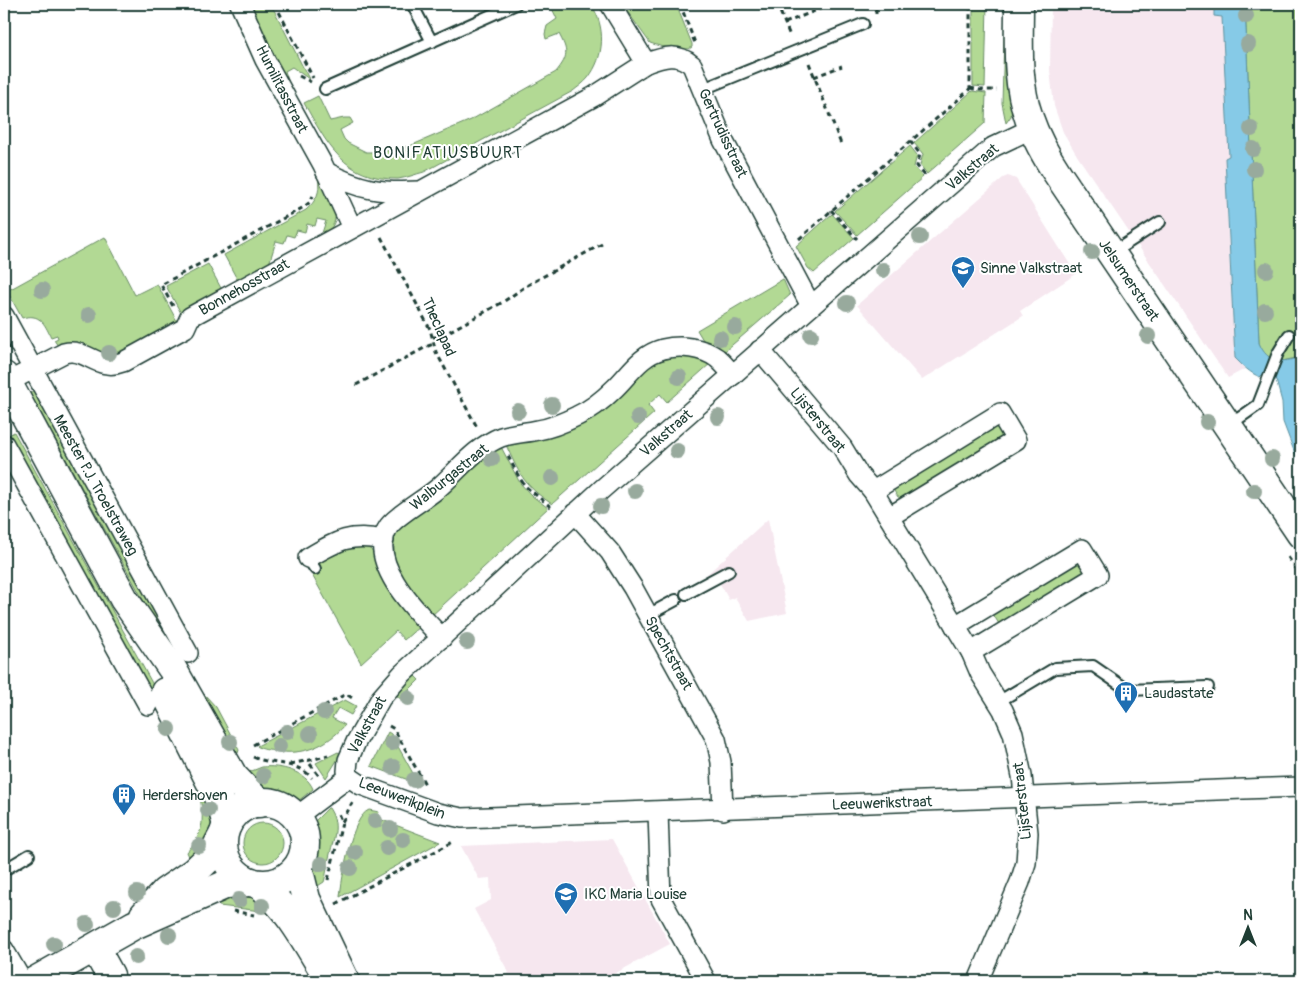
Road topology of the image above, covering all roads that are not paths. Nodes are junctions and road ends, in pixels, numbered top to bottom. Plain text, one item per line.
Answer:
1 (240, 4) edge
2 (412, 4) edge
3 (516, 4) edge
4 (610, 4) edge
5 (1020, 4) edge
6 (864, 24) dead end
7 (432, 42) junction
8 (646, 63) junction
9 (325, 89) dead end
10 (703, 89) junction
11 (1033, 128) junction
12 (324, 169) junction
13 (422, 190) junction
14 (1160, 222) dead end
15 (352, 228) junction
16 (1111, 253) junction
17 (811, 306) junction
18 (4, 316) edge
19 (1289, 335) dead end
20 (760, 350) junction
21 (33, 368) junction
22 (733, 375) junction
23 (4, 381) edge
24 (1228, 426) junction
25 (4, 444) edge
26 (873, 491) junction
27 (575, 513) junction
28 (889, 517) junction
29 (1301, 534) edge
30 (384, 540) junction
31 (311, 564) dead end
32 (729, 571) dead end
33 (686, 594) dead end
34 (676, 600) dead end
35 (648, 615) junction
36 (955, 626) junction
37 (442, 638) junction
38 (971, 652) junction
39 (188, 653) joint
40 (1208, 687) dead end
41 (168, 701) junction
42 (998, 702) junction
43 (350, 778) junction
44 (1301, 787) edge
45 (1025, 798) junction
46 (259, 802) junction
47 (723, 810) junction
48 (658, 812) junction
49 (296, 817) junction
50 (462, 818) joint
51 (225, 830) junction
52 (29, 856) dead end
53 (298, 867) junction
54 (4, 870) edge
55 (253, 883) junction
56 (134, 925) junction
57 (95, 948) junction
58 (4, 950) edge
59 (63, 975) edge
60 (22, 981) edge
61 (35, 981) edge
62 (109, 981) edge
63 (331, 981) edge
64 (345, 981) edge
65 (706, 981) edge
66 (978, 981) edge

1 - 12 street, Humilitasstraat
2 - 7 lane
3 - 7 lane
4 - 8 street
5 - 11 main road, Jelsumerstraat
6 - 10 lane
7 - 9 lane
8 - 10 street, Gertrudisstraat
8 - 13 street, Bonnehosstraat
10 - 17 street, Gertrudisstraat
11 - 16 main road, Jelsumerstraat
11 - 17 street, Valkstraat
12 - 13 street
12 - 15 street
13 - 15 street, Bonnehosstraat
14 - 16 lane
15 - 21 street, Bonnehosstraat
16 - 24 main road, Jelsumerstraat
17 - 20 street, Valkstraat
18 - 21 street, Meester P.J. Troelstraweg
19 - 24 lane
20 - 22 street, Valkstraat
20 - 26 street, Lijsterstraat
21 - 23 street, Bonnehosstraat
21 - 39 street, Meester P.J. Troelstraweg
22 - 27 street, Valkstraat
22 - 30 street, Walburgastraat
23 - 41 main road, Meester P.J. Troelstraweg
24 - 29 main road, Jelsumerstraat
25 - 41 street, Meester P.J. Troelstraweg
26 - 28 street, Lijsterstraat
26 - 28 street
27 - 35 street, Spechtstraat
27 - 37 street, Valkstraat
28 - 36 street, Lijsterstraat
30 - 31 street
30 - 37 street
32 - 33 lane
34 - 35 lane
35 - 47 street, Spechtstraat
36 - 38 street, Lijsterstraat
36 - 38 street
37 - 43 street, Valkstraat
38 - 42 street, Lijsterstraat
39 - 41 main road
40 - 42 lane
41 - 46 main road, Meester P.J. Troelstraweg
41 - 51 main road, Meester P.J. Troelstraweg
42 - 45 street, Lijsterstraat
43 - 49 street, Leeuwerikplein
43 - 50 street, Leeuwerikplein
44 - 45 street, Leeuwerikstraat
45 - 47 street, Leeuwerikstraat
45 - 66 street, Lijsterstraat
46 - 49 main road
46 - 51 main road
47 - 48 street, Leeuwerikstraat
48 - 50 street, Leeuwerikstraat
48 - 65 street
49 - 53 main road
51 - 55 main road
51 - 56 main road
52 - 54 lane
53 - 55 main road
53 - 64 main road
55 - 56 main road
55 - 63 main road
56 - 57 main road
57 - 59 main road
57 - 62 main road
58 - 60 street
59 - 61 main road

